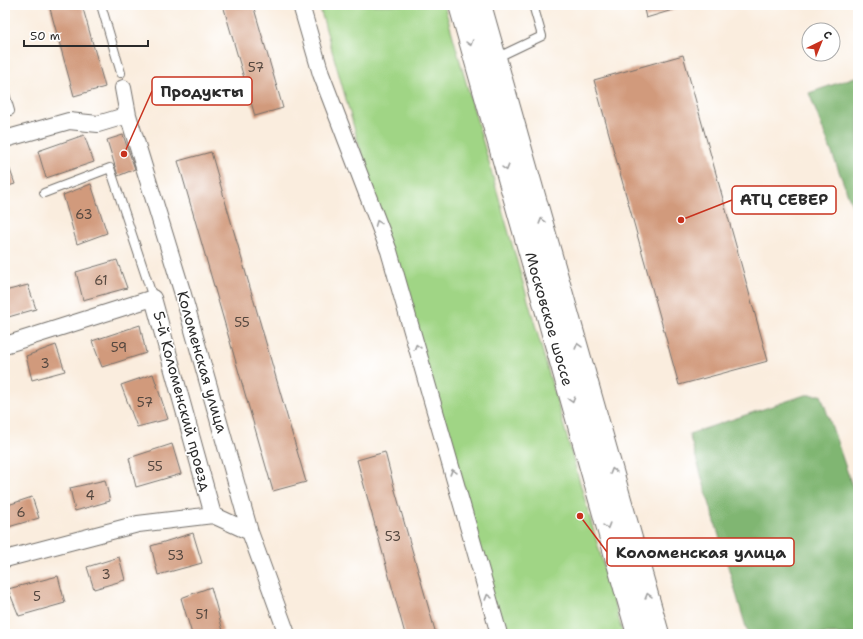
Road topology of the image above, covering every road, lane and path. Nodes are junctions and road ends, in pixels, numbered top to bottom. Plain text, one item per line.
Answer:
1 (101, 5) edge
2 (301, 5) edge
3 (460, 5) edge
4 (480, 5) edge
5 (533, 5) edge
6 (496, 58) junction
7 (122, 80) joint
8 (5, 94) edge
9 (10, 111) dead end
10 (128, 115) junction
11 (5, 139) edge
12 (44, 193) dead end
13 (154, 298) junction
14 (5, 344) edge
15 (213, 515) junction
16 (250, 532) junction
17 (5, 559) edge
18 (286, 634) edge
19 (499, 634) edge
20 (638, 634) edge
21 (658, 634) edge

1 - 7 lane
19 -> 2 street
3 -> 20 main road, Московское шоссе
4 - 6 main road, Московское шоссе
5 - 6 lane
21 -> 6 main road, Московское шоссе
7 - 10 street, Коломенская улица
8 - 9 lane
10 - 11 street
10 - 16 street, Коломенская улица
12 - 13 lane
13 - 14 street, 5-й Коломенский проезд
13 - 15 street, 5-й Коломенский проезд
15 - 16 street
15 - 17 street
16 - 18 street, Коломенская улица

